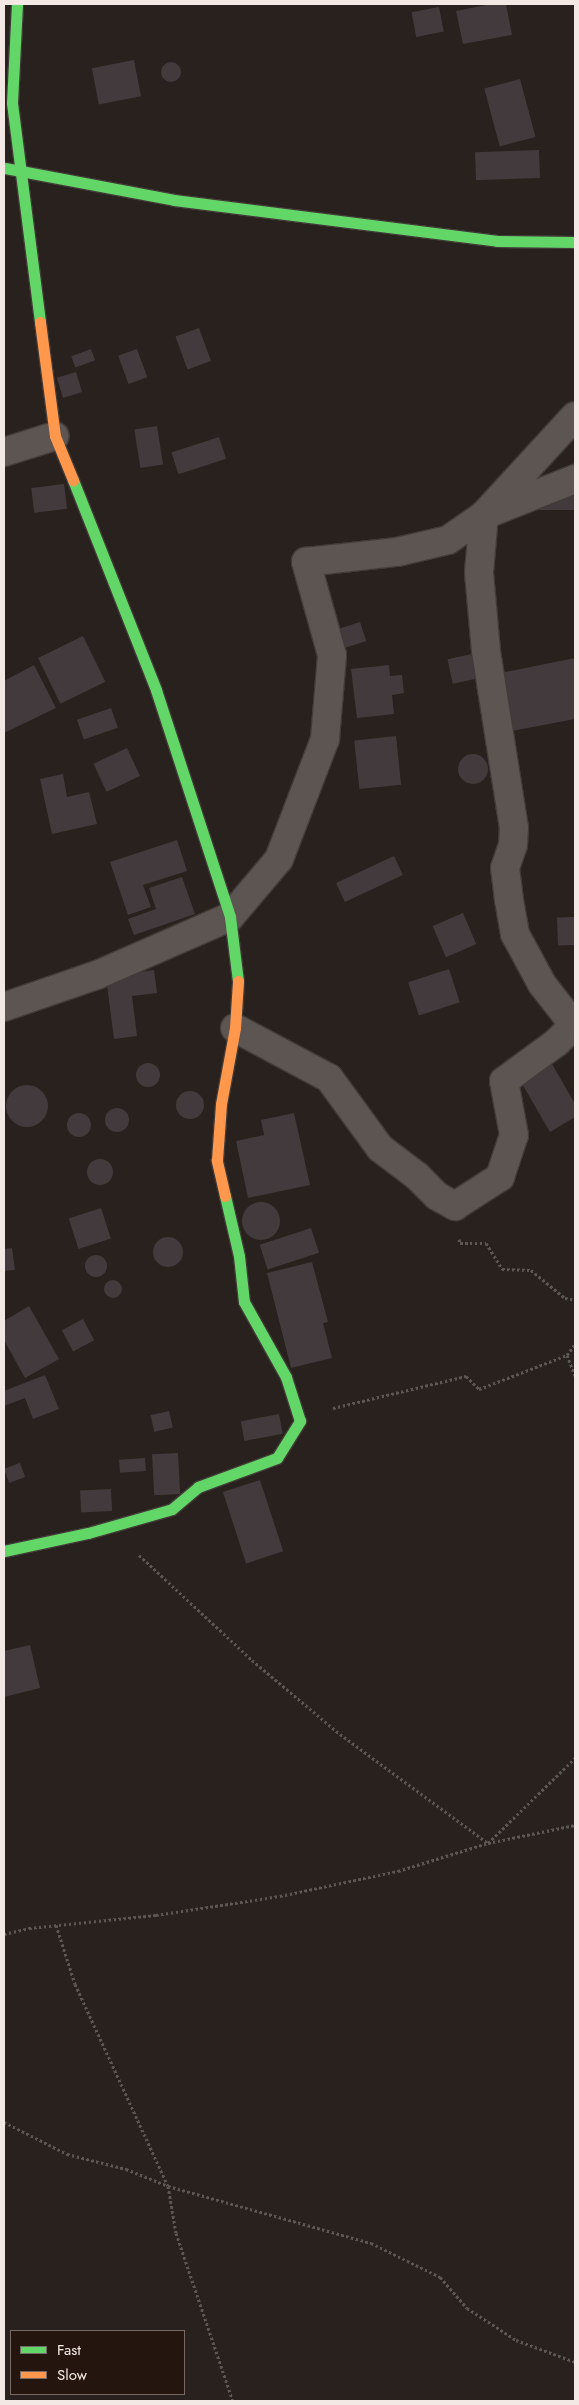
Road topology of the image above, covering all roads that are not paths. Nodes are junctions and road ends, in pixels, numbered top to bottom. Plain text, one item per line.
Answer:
1 (17, 4) edge
2 (4, 167) edge
3 (22, 172) junction
4 (575, 242) edge
5 (575, 416) edge
6 (55, 436) junction
7 (4, 452) edge
8 (575, 479) edge
9 (484, 515) junction
10 (230, 917) junction
11 (4, 1006) edge
12 (235, 1028) junction
13 (4, 1551) edge

1 - 3 street
2 - 3 street
3 - 4 street
3 - 6 street
5 - 9 street
6 - 7 street
6 - 10 street
8 - 9 street
9 - 10 street
9 - 12 street
10 - 11 street
10 - 12 street
12 - 13 street

